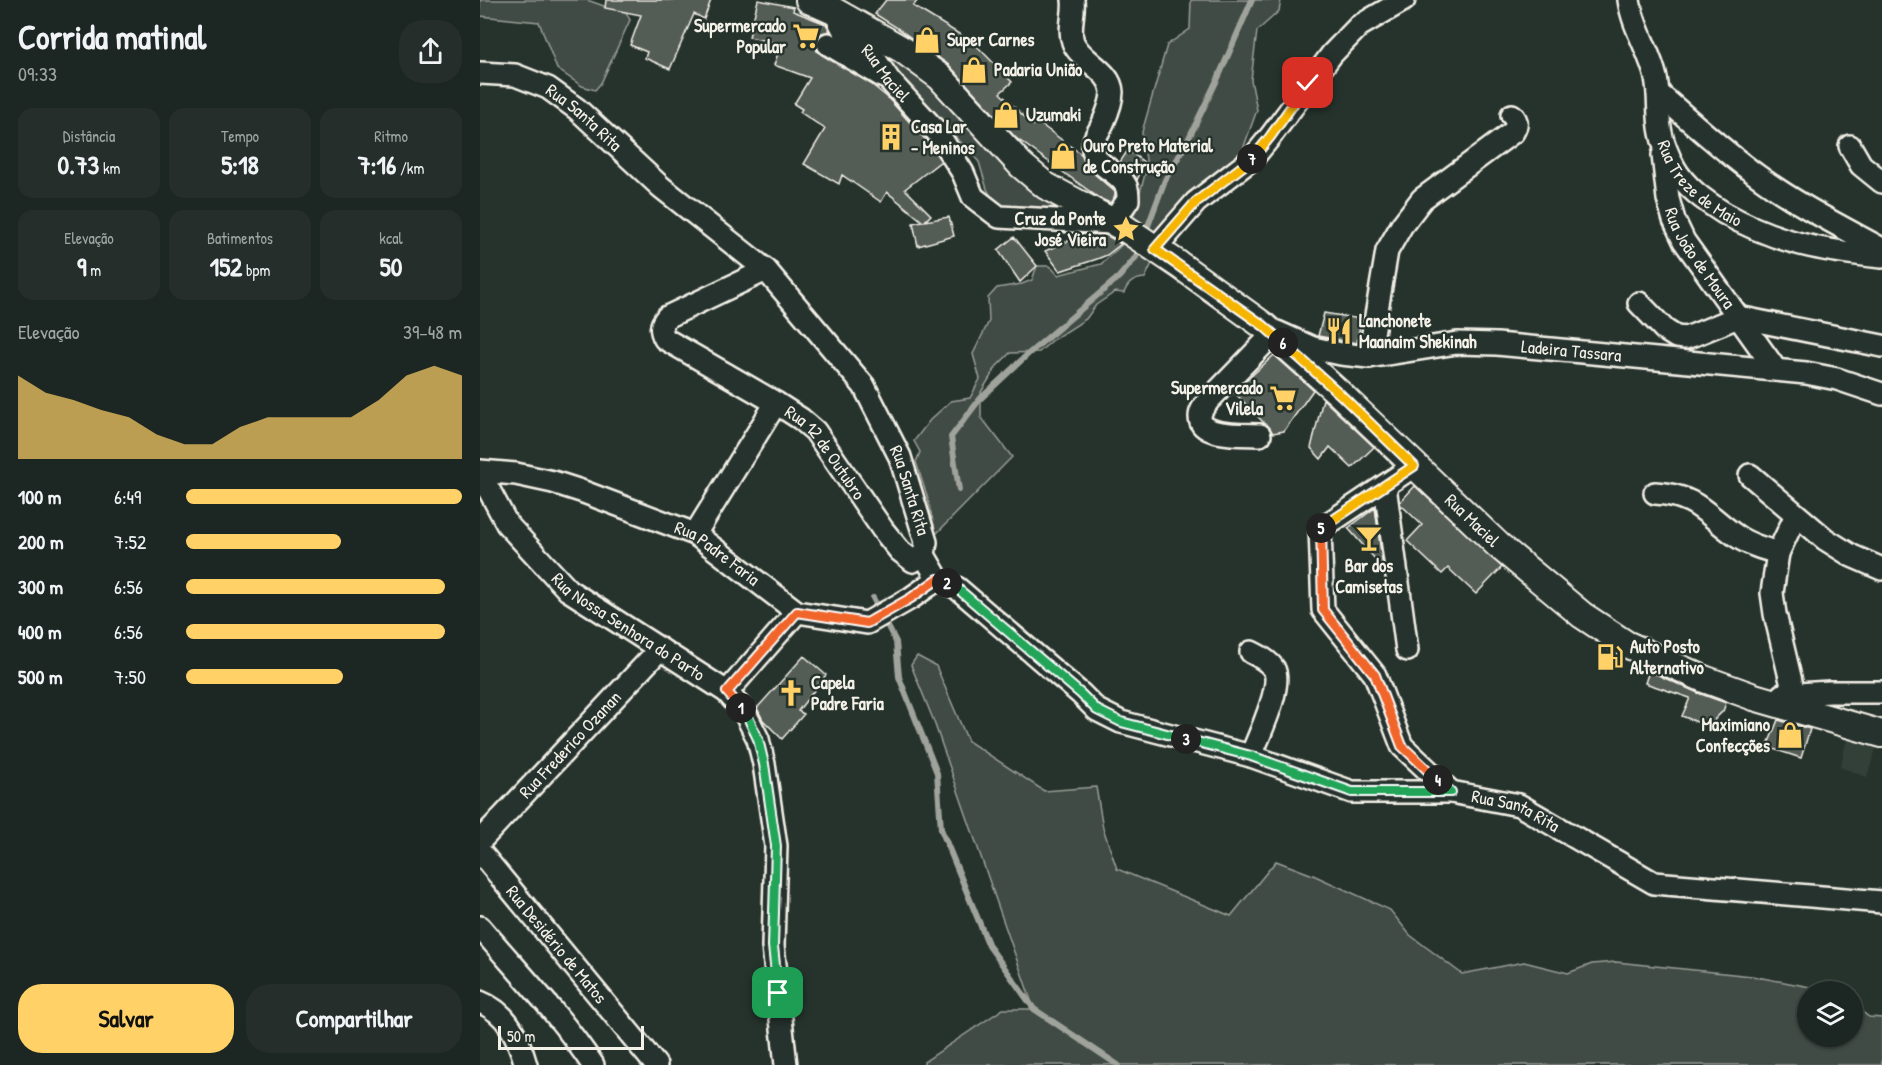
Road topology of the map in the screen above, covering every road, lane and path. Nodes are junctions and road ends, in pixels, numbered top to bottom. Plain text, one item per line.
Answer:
1 (1073, 0) edge
2 (1404, 0) edge
3 (1629, 0) edge
4 (818, 3) edge
5 (828, 44) dead end
6 (480, 73) edge
7 (889, 80) junction
8 (1658, 93) junction
9 (1512, 115) dead end
10 (1661, 132) junction
11 (1850, 146) dead end
12 (1882, 182) edge
13 (1135, 235) junction
14 (1882, 249) edge
15 (1882, 257) edge
16 (766, 270) junction
17 (1639, 303) dead end
18 (1738, 317) junction
19 (1269, 330) junction
20 (1882, 346) edge
21 (1369, 357) junction
22 (1776, 370) junction
23 (1882, 394) edge
24 (776, 403) junction
25 (1260, 435) dead end
26 (1414, 466) junction
27 (480, 472) edge
28 (1750, 475) dead end
29 (1385, 486) junction
30 (1655, 493) dead end
31 (1796, 515) junction
32 (695, 534) junction
33 (1778, 553) junction
34 (924, 555) junction
35 (1882, 569) edge
36 (938, 579) junction
37 (797, 612) junction
38 (660, 649) junction
39 (1407, 650) dead end
40 (1251, 651) dead end
41 (727, 692) junction
42 (1882, 692) edge
43 (1794, 694) junction
44 (1754, 697) junction
45 (1882, 734) edge
46 (1251, 756) junction
47 (1451, 792) junction
48 (480, 842) edge
49 (480, 852) edge
50 (1882, 902) edge
51 (480, 927) edge
52 (480, 1002) edge
53 (526, 1065) edge
54 (593, 1065) edge
55 (656, 1065) edge
56 (786, 1065) edge

1 - 13 street
2 - 13 street
3 - 8 street, Rua Treze de Maio
4 - 7 street, Rua Maciel
4 - 13 main road, Rua Maciel
5 - 7 street
6 - 16 street, Rua Santa Rita
7 - 13 street, Rua Maciel
8 - 10 street, Rua Treze de Maio
8 - 14 street
9 - 21 street
10 - 15 street, Rua Treze de Maio
10 - 18 street, Rua João de Moura
11 - 12 street
13 - 19 main road, Rua Maciel
16 - 24 street
16 - 34 street, Rua Santa Rita
17 - 18 street
18 - 20 street
18 - 22 street, Rua João de Moura
19 - 21 street, Ladeira Tassara
19 - 25 street
19 - 26 main road, Rua Maciel
21 - 22 street, Ladeira Tassara
22 - 23 street, Ladeira Tassara
24 - 32 street, Rua 12 de Outubro
24 - 34 street, Rua 12 de Outubro
26 - 29 street
26 - 44 main road, Rua Maciel
27 - 32 street, Rua Padre Faria
27 - 38 street, Rua Nossa Senhora do Parto
28 - 31 street
29 - 39 street
29 - 47 street
30 - 33 street
31 - 33 street
31 - 35 street
32 - 37 street, Rua Padre Faria
33 - 43 street
34 - 36 street, Rua Santa Rita
36 - 37 street, Rua Padre Faria
36 - 46 street, Rua Santa Rita
37 - 41 street
38 - 41 street, Rua Nossa Senhora do Parto
38 - 48 street, Rua Frederico Ozanan
40 - 46 street
41 - 56 street, Rua Nossa Senhora do Parto
42 - 43 street
43 - 44 street
44 - 45 main road, Rua Maciel
46 - 47 street, Rua Santa Rita
47 - 50 street, Rua Santa Rita
49 - 55 street, Rua Desidério de Matos
51 - 54 street
52 - 53 street

